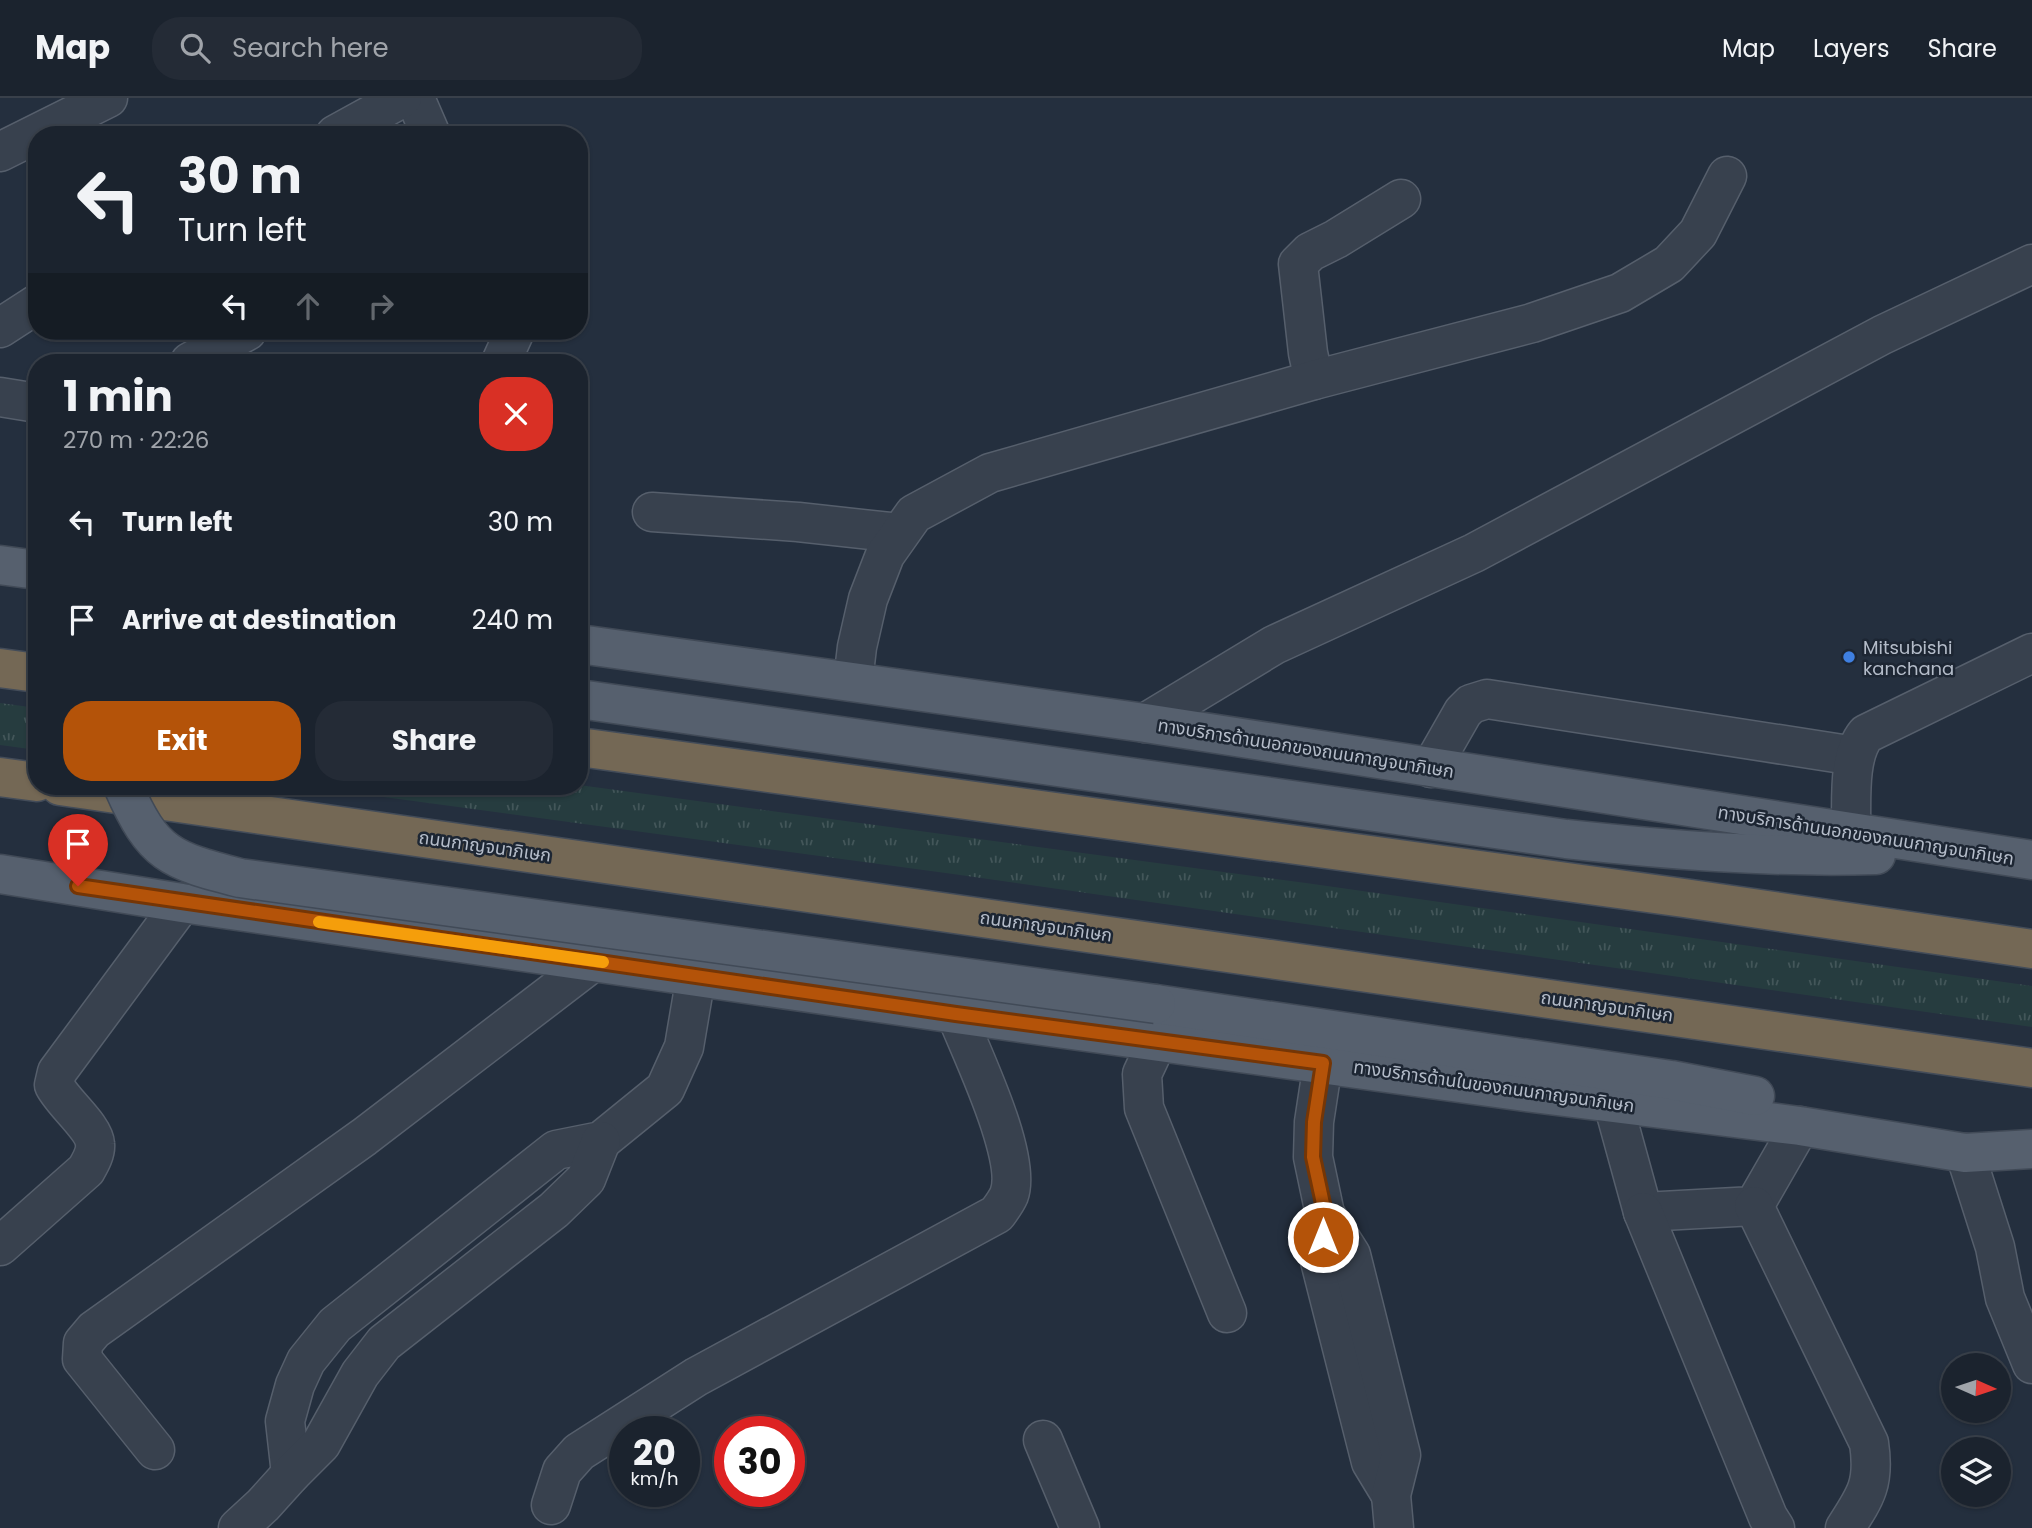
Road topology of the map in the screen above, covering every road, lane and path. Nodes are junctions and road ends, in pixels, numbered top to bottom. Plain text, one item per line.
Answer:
1 (108, 98) edge
2 (402, 98) edge
3 (415, 98) edge
4 (52, 126) edge
5 (351, 126) edge
6 (427, 126) edge
7 (28, 138) edge
8 (0, 152) edge
9 (1727, 176) dead end
10 (1401, 199) dead end
11 (2032, 264) edge
12 (28, 310) edge
13 (0, 328) edge
14 (230, 340) edge
15 (205, 354) edge
16 (1314, 380) junction
17 (0, 397) edge
18 (28, 402) edge
19 (652, 512) dead end
20 (899, 533) junction
21 (0, 565) edge
22 (28, 569) edge
23 (588, 645) edge
24 (2032, 653) edge
25 (0, 668) edge
26 (28, 672) edge
27 (853, 681) junction
28 (588, 700) edge
29 (1145, 723) junction
30 (588, 748) edge
31 (1855, 756) junction
32 (1431, 768) junction
33 (0, 777) edge
34 (28, 781) edge
35 (123, 795) edge
36 (127, 795) edge
37 (1851, 832) junction
38 (1980, 851) junction
39 (2032, 860) edge
40 (0, 874) edge
41 (182, 902) junction
42 (2032, 949) edge
43 (594, 961) junction
44 (696, 976) junction
45 (956, 1014) junction
46 (1157, 1041) junction
47 (1323, 1063) junction
48 (2032, 1068) edge
49 (1614, 1102) junction
50 (1800, 1126) junction
51 (601, 1141) junction
52 (2029, 1148) edge
53 (1965, 1153) junction
54 (1754, 1206) junction
55 (1643, 1212) junction
56 (0, 1246) edge
57 (1227, 1313) dead end
58 (2032, 1364) edge
59 (1043, 1440) dead end
60 (155, 1450) dead end
61 (291, 1474) junction
62 (551, 1505) dead end
63 (1392, 1511) edge
64 (260, 1520) edge
65 (1080, 1528) edge
66 (1775, 1528) edge
67 (1845, 1528) edge

1 - 4 street
2 - 5 street
3 - 6 street
7 - 8 street
9 - 16 street
10 - 16 street
11 - 29 street
12 - 13 street
14 - 15 street
16 - 20 street
17 - 18 street
19 - 20 street
20 - 27 street
21 - 22 main road
23 - 27 main road, ทางบริการด้านนอกของถนนกาญจนาภิเษก
24 - 31 street
25 - 26 highway
27 - 29 main road, ทางบริการด้านนอกของถนนกาญจนาภิเษก
28 - 38 main road
29 - 32 main road, ทางบริการด้านนอกของถนนกาญจนาภิเษก
30 - 42 highway
31 - 32 street
31 - 37 street
32 - 37 main road, ทางบริการด้านนอกของถนนกาญจนาภิเษก
33 - 34 highway
35 - 48 highway, ถนนกาญจนาภิเษก
36 - 52 main road, bridge
37 - 38 main road, ทางบริการด้านนอกของถนนกาญจนาภิเษก
38 - 39 main road, ทางบริการด้านนอกของถนนกาญจนาภิเษก
40 - 41 main road, ทางบริการด้านในของถนนกาญจนาภิเษก
41 - 43 main road, ทางบริการด้านในของถนนกาญจนาภิเษก
41 - 56 street
43 - 44 main road, ทางบริการด้านในของถนนกาญจนาภิเษก
43 - 60 street
44 - 45 main road, ทางบริการด้านในของถนนกาญจนาภิเษก
44 - 51 street
45 - 46 main road, ทางบริการด้านในของถนนกาญจนาภิเษก
45 - 62 street
46 - 47 main road, ทางบริการด้านในของถนนกาญจนาภิเษก
46 - 57 street
47 - 49 main road, ทางบริการด้านในของถนนกาญจนาภิเษก
47 - 63 street
49 - 50 main road, ทางบริการด้านในของถนนกาญจนาภิเษก
49 - 55 street
50 - 53 main road, ทางบริการด้านในของถนนกาญจนาภิเษก
50 - 54 street
51 - 61 street
51 - 61 street
52 - 53 main road, ทางบริการด้านในของถนนกาญจนาภิเษก
53 - 58 street
54 - 55 street
54 - 67 street
55 - 66 street
59 - 65 street
61 - 64 street

